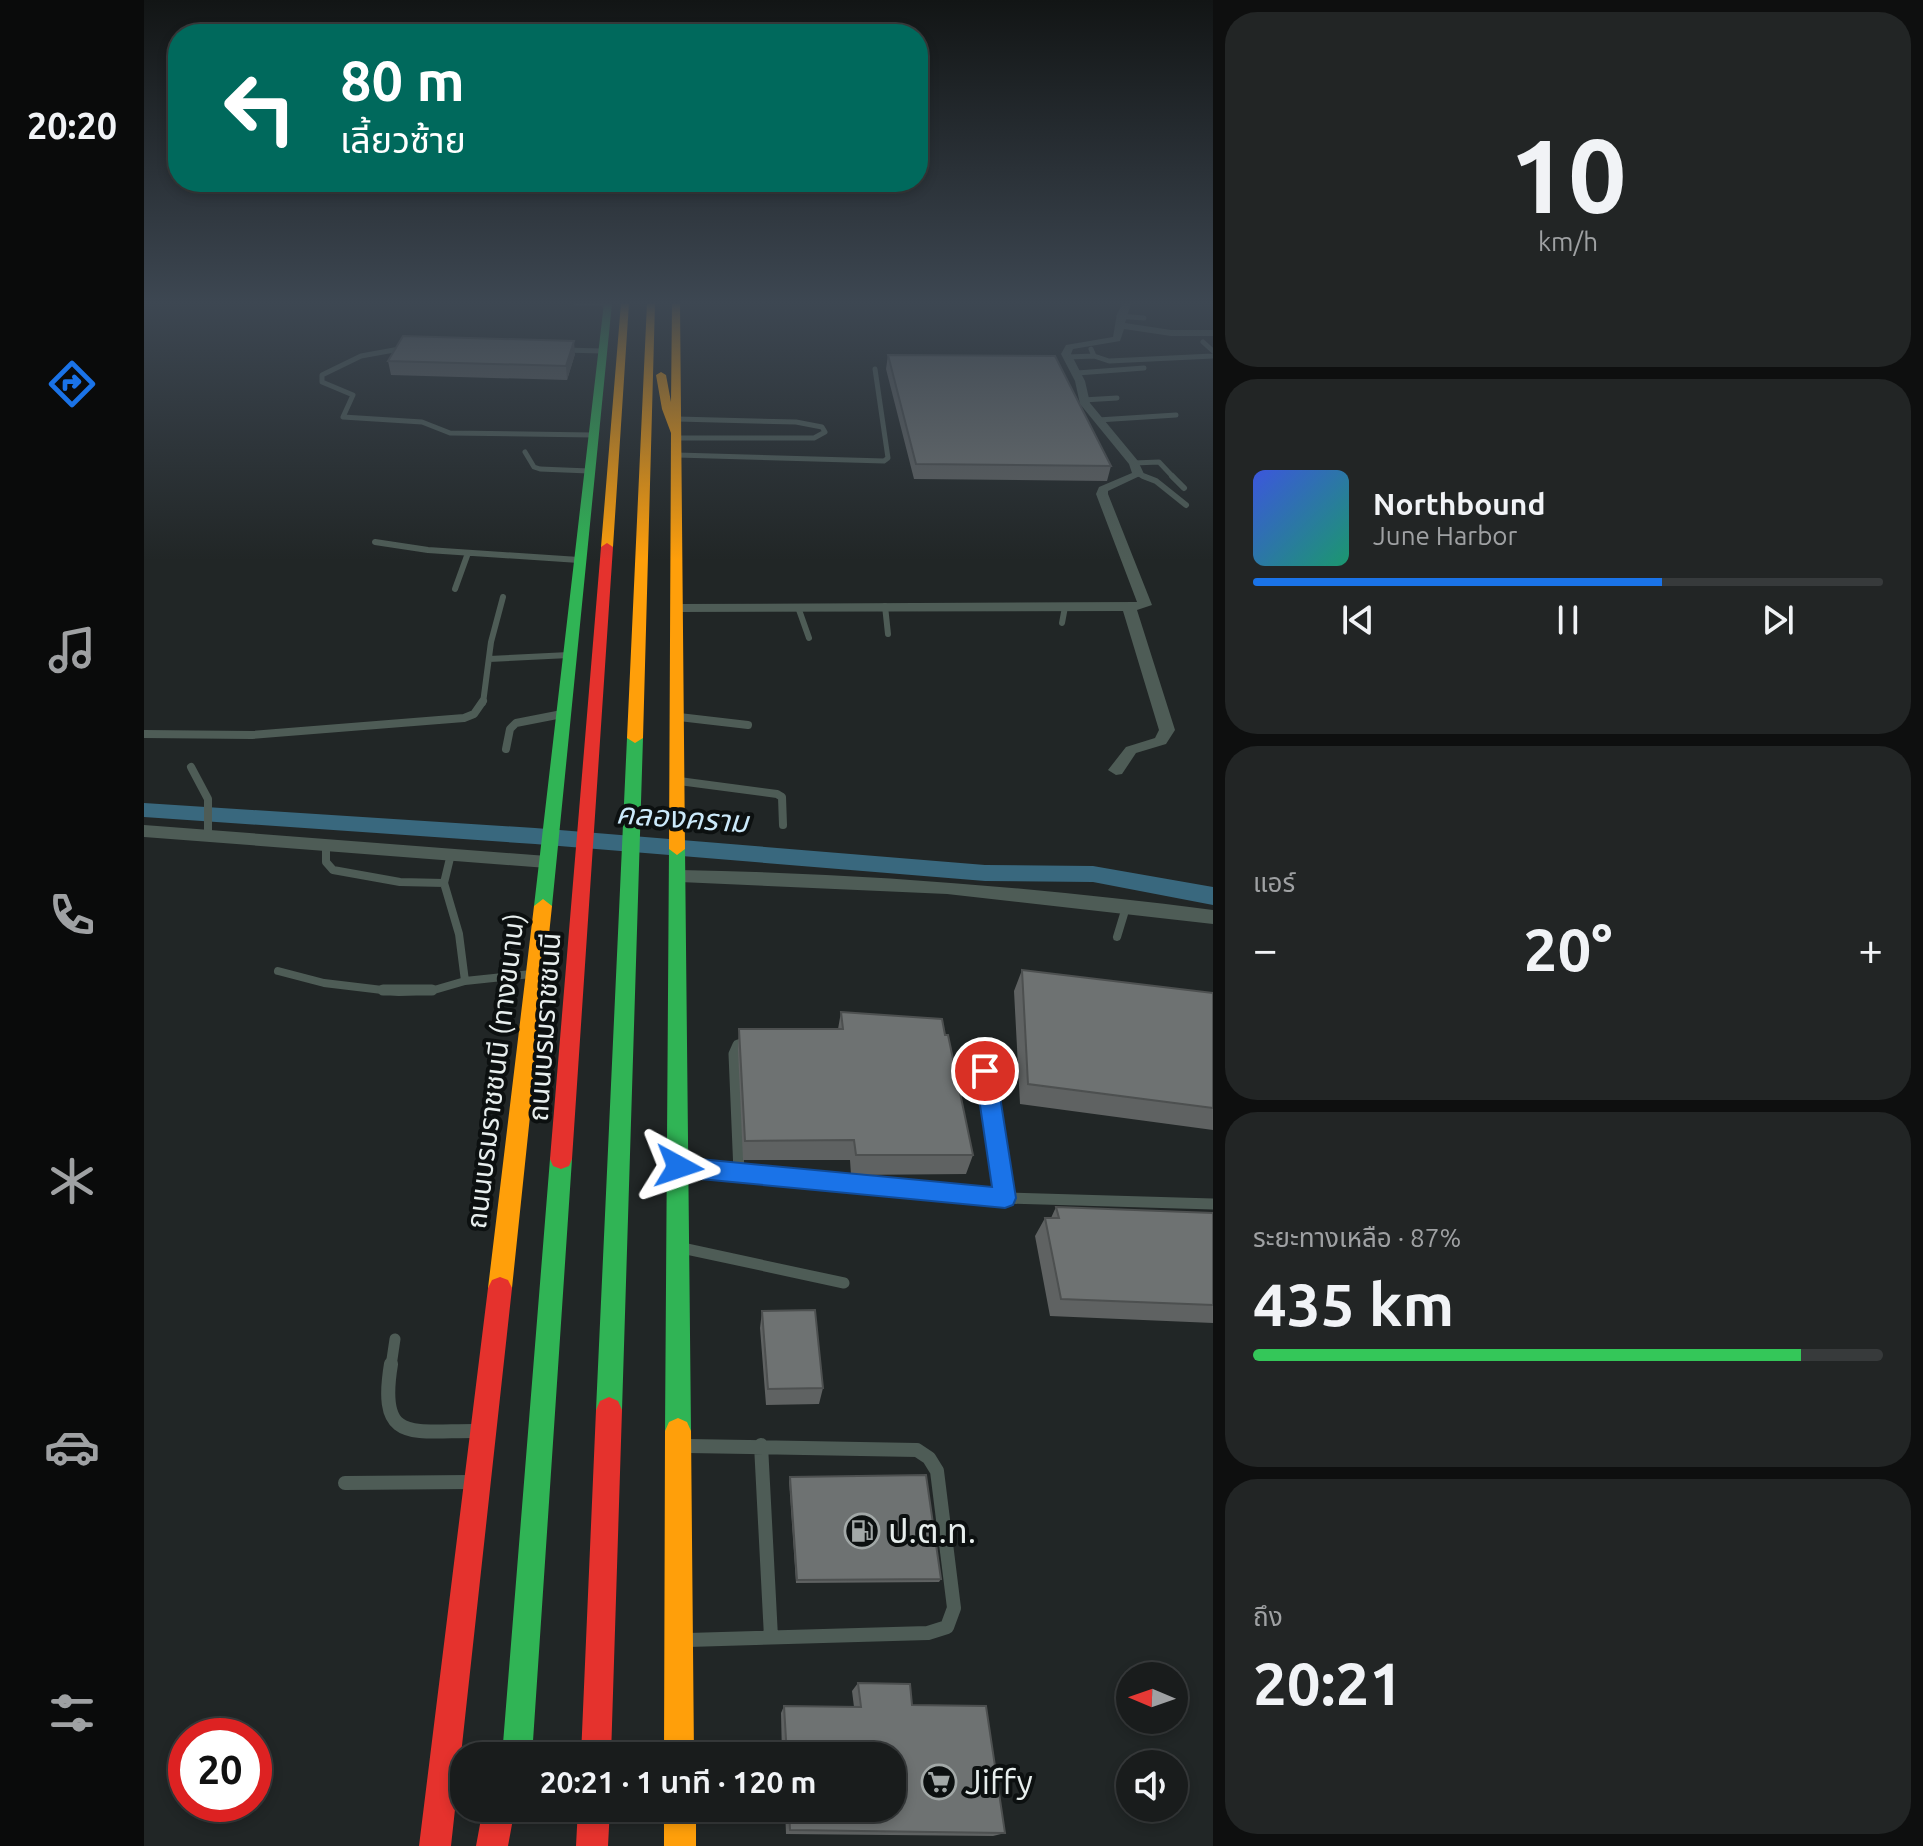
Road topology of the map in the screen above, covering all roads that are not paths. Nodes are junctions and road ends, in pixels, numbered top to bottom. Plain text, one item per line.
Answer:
1 (339, 389) edge
2 (598, 389) edge
3 (612, 389) edge
4 (617, 389) edge
5 (648, 389) edge
6 (663, 389) edge
7 (677, 389) edge
8 (878, 389) edge
9 (1081, 389) edge
10 (1117, 398) dead end
11 (1083, 400) junction
12 (1176, 415) dead end
13 (707, 418) junction
14 (1098, 420) junction
15 (618, 421) junction
16 (779, 422) junction
17 (593, 435) junction
18 (677, 437) junction
19 (707, 437) junction
20 (775, 437) junction
21 (525, 452) dead end
22 (1136, 468) junction
23 (589, 471) junction
24 (1184, 488) dead end
25 (1186, 505) dead end
26 (375, 542) dead end
27 (468, 553) junction
28 (579, 560) junction
29 (455, 589) dead end
30 (503, 597) dead end
31 (885, 606) junction
32 (798, 607) junction
33 (1065, 607) junction
34 (1129, 607) junction
35 (678, 608) junction
36 (1062, 623) dead end
37 (888, 634) dead end
38 (809, 638) dead end
39 (569, 655) junction
40 (489, 659) junction
41 (562, 714) junction
42 (679, 717) junction
43 (748, 725) dead end
44 (144, 734) edge
45 (506, 749) dead end
46 (191, 767) dead end
47 (1116, 770) dead end
48 (679, 781) junction
49 (783, 825) dead end
50 (144, 831) edge
51 (209, 831) junction
52 (326, 844) junction
53 (451, 854) junction
54 (548, 859) junction
55 (680, 874) junction
56 (444, 883) junction
57 (1127, 904) junction
58 (1213, 917) edge
59 (1117, 937) dead end
60 (278, 971) dead end
61 (536, 974) junction
62 (465, 981) junction
63 (757, 1042) edge
64 (985, 1071) dead end
65 (679, 1167) junction
66 (739, 1172) junction
67 (1005, 1198) junction
68 (1213, 1204) edge
69 (679, 1247) junction
70 (844, 1283) dead end
71 (395, 1339) dead end
72 (481, 1431) junction
73 (761, 1445) junction
74 (678, 1446) junction
75 (476, 1482) junction
76 (345, 1483) dead end
77 (771, 1637) junction
78 (677, 1642) junction
79 (522, 1679) junction
80 (511, 1742) edge
81 (518, 1742) edge
82 (597, 1742) edge
83 (679, 1742) edge
84 (496, 1822) edge
85 (512, 1822) edge
86 (593, 1822) edge
87 (680, 1822) edge
88 (435, 1846) edge
89 (492, 1846) edge
90 (511, 1846) edge
91 (592, 1846) edge
92 (680, 1846) edge

1 - 17 lane
2 - 17 main road, ถนนบรมราชชนนี (ทางขนาน)
3 - 15 main road
4 - 15 main road, ถนนบรมราชชนนี
5 - 82 main road
6 - 18 main road
7 - 18 main road
8 - 18 lane
9 - 11 street
10 - 11 lane
11 - 14 street
12 - 14 lane
13 - 16 lane
13 - 18 lane
13 - 19 lane
14 - 22 street
15 - 79 main road, ถนนบรมราชชนนี
16 - 20 lane
16 - 20 lane
17 - 23 main road, ถนนบรมราชชนนี (ทางขนาน)
18 - 19 lane
18 - 35 main road
19 - 20 lane
21 - 23 lane
22 - 24 lane
22 - 25 lane
22 - 34 street
23 - 28 main road, ถนนบรมราชชนนี (ทางขนาน)
26 - 27 lane
27 - 28 lane
27 - 29 lane
28 - 39 main road, ถนนบรมราชชนนี (ทางขนาน)
30 - 40 lane
31 - 32 street
31 - 33 street
31 - 37 lane
32 - 35 street
32 - 38 lane
33 - 34 street
33 - 36 lane
34 - 47 street
35 - 42 main road
39 - 40 lane
39 - 41 main road, ถนนบรมราชชนนี (ทางขนาน)
40 - 44 lane
41 - 45 lane
41 - 54 main road, ถนนบรมราชชนนี (ทางขนาน)
42 - 43 lane
42 - 48 main road
46 - 51 lane
48 - 49 lane
48 - 55 main road
50 - 51 street
51 - 52 street
52 - 53 street
52 - 56 lane
53 - 54 street
53 - 56 lane
54 - 61 main road, ถนนบรมราชชนนี (ทางขนาน)
55 - 57 street
55 - 65 main road
56 - 62 lane
57 - 58 street
57 - 59 lane
60 - 62 lane
61 - 62 lane
61 - 72 main road, ถนนบรมราชชนนี (ทางขนาน)
63 - 66 lane
64 - 67 lane
65 - 66 lane
65 - 69 main road
66 - 67 lane
67 - 68 lane
69 - 70 lane
69 - 74 main road
71 - 72 lane
72 - 75 main road, ถนนบรมราชชนนี (ทางขนาน)
73 - 74 lane
73 - 77 lane
73 - 77 lane
74 - 78 main road
75 - 76 lane
75 - 88 main road, ถนนบรมราชชนนี (ทางขนาน)
77 - 78 lane
78 - 83 main road
79 - 80 main road
79 - 81 main road, ถนนบรมราชชนนี
84 - 89 main road
85 - 90 main road
86 - 91 main road
87 - 92 main road

